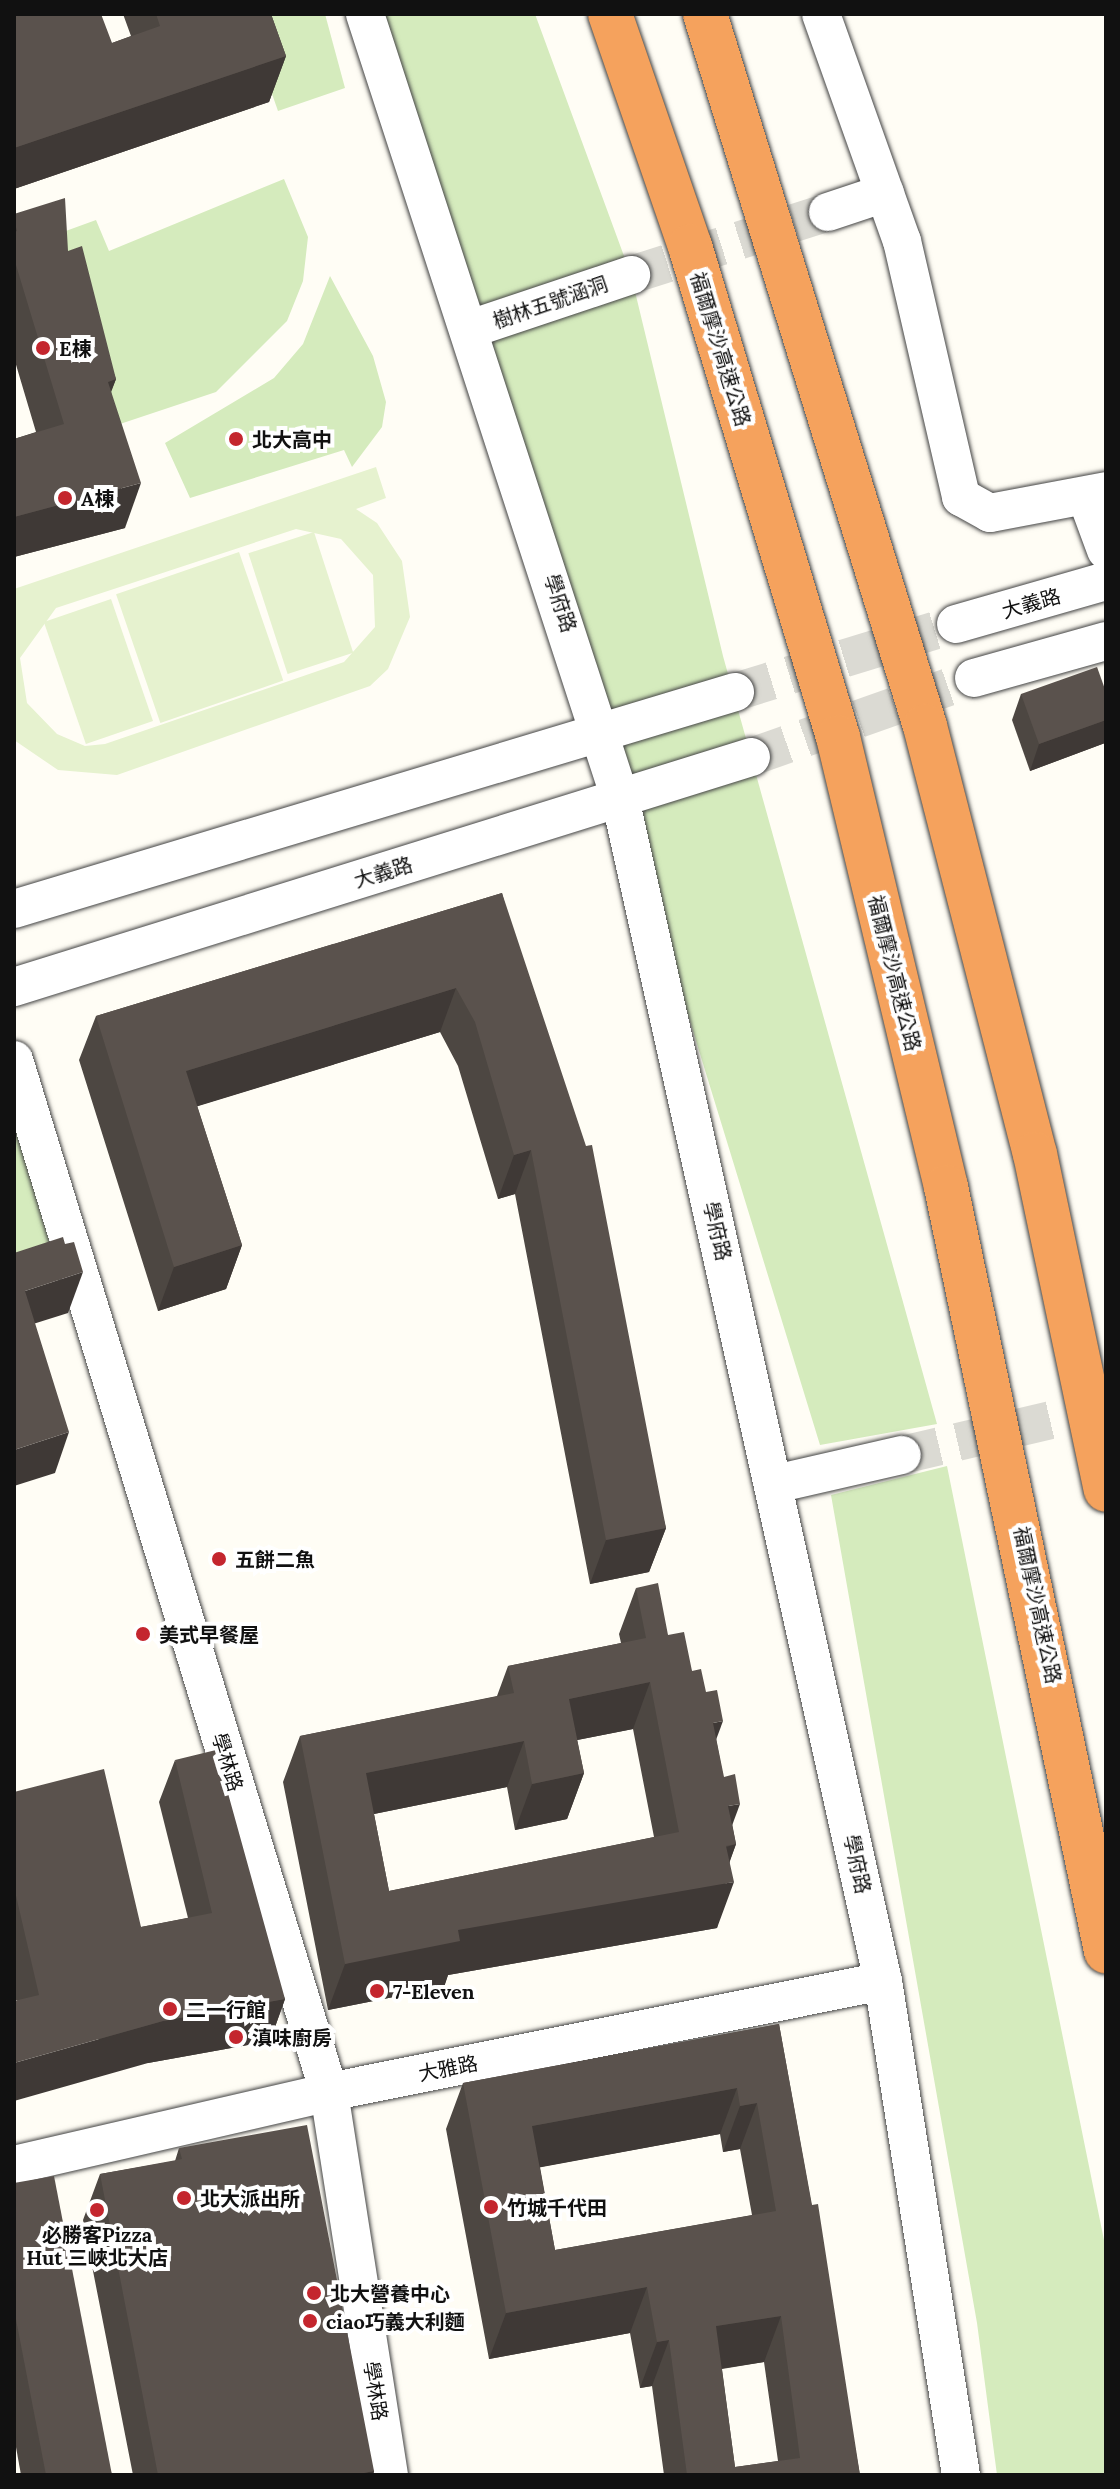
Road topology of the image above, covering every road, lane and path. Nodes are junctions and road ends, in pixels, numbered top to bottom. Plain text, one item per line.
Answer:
1 (365, 14) edge
2 (610, 14) edge
3 (705, 14) edge
4 (821, 14) edge
5 (885, 193) junction
6 (828, 212) tunnel mouth
7 (631, 275) tunnel mouth
8 (470, 329) junction
9 (1096, 493) edge
10 (1106, 550) edge
11 (1106, 581) edge
12 (956, 624) tunnel mouth
13 (1106, 641) edge
14 (974, 678) tunnel mouth
15 (735, 692) tunnel mouth
16 (604, 734) junction
17 (751, 757) tunnel mouth
18 (620, 798) junction
19 (14, 909) edge
20 (14, 987) edge
21 (14, 1060) edge
22 (902, 1455) tunnel mouth
23 (775, 1484) junction
24 (1106, 1490) edge
25 (1106, 1951) edge
26 (883, 1981) junction
27 (329, 2092) junction
28 (14, 2165) edge
29 (389, 2475) edge
30 (961, 2475) edge

1 - 8 street, 學府路
2 - 25 highway, 福爾摩沙高速公路
3 - 24 highway
4 - 5 street
5 - 6 street
5 - 9 street
7 - 8 street, 樹林五號涵洞
8 - 16 street, 學府路
9 - 10 street
11 - 12 street, 大義路
13 - 14 street
15 - 16 street
16 - 18 street, 學府路
16 - 19 street
17 - 18 street, 大義路
18 - 20 street, 大義路
18 - 23 street, 學府路
21 - 27 street, 學林路
22 - 23 street
23 - 26 street, 學府路
26 - 27 street, 大雅路
26 - 30 street, 學府路
27 - 28 street, 大雅路
27 - 29 street, 學林路

